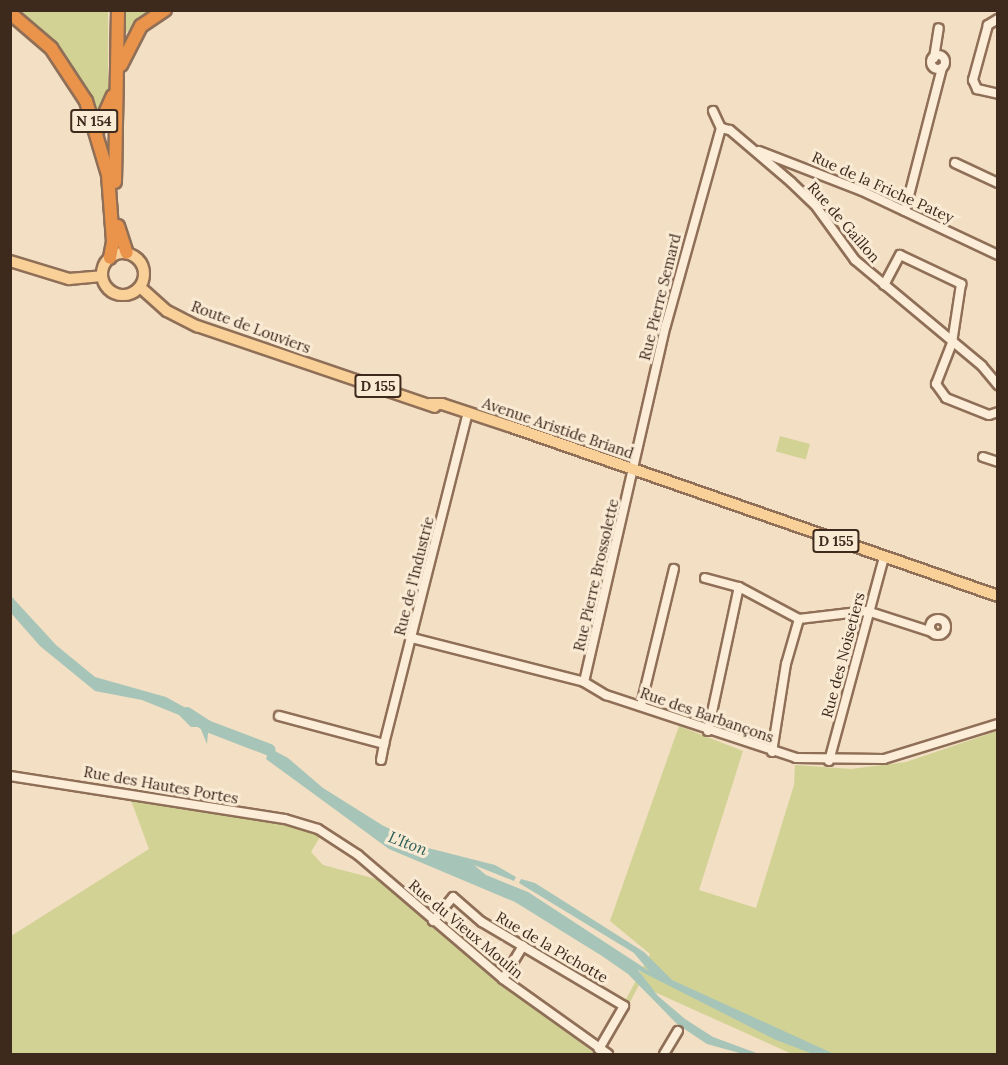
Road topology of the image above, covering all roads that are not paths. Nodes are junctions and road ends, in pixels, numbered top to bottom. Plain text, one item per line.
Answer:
1 (116, 10) edge
2 (165, 10) edge
3 (10, 12) edge
4 (998, 19) edge
5 (939, 28) dead end
6 (117, 78) junction
7 (998, 94) edge
8 (713, 111) dead end
9 (721, 128) junction
10 (98, 129) junction
11 (756, 150) junction
12 (955, 163) dead end
13 (998, 183) edge
14 (905, 211) junction
15 (127, 253) junction
16 (998, 255) edge
17 (110, 258) junction
18 (10, 261) edge
19 (102, 276) junction
20 (884, 285) junction
21 (140, 287) junction
22 (952, 343) junction
23 (325, 369) joint
24 (998, 385) edge
25 (998, 412) edge
26 (468, 416) junction
27 (983, 457) dead end
28 (998, 462) edge
29 (634, 472) junction
30 (884, 557) junction
31 (674, 568) dead end
32 (705, 578) dead end
33 (739, 587) junction
34 (998, 596) edge
35 (867, 612) junction
36 (799, 619) junction
37 (932, 632) dead end
38 (412, 638) junction
39 (584, 682) junction
40 (641, 705) junction
41 (279, 716) dead end
42 (998, 724) edge
43 (708, 731) junction
44 (384, 744) junction
45 (772, 752) junction
46 (381, 760) dead end
47 (829, 761) junction
48 (10, 776) edge
49 (307, 824) joint
50 (433, 921) junction
51 (523, 946) junction
52 (503, 979) junction
53 (678, 1031) dead end
54 (599, 1049) junction
55 (608, 1054) edge
56 (664, 1054) edge

1 - 6 highway
1 - 10 highway
2 - 6 highway
3 - 10 highway, N 154
4 - 7 street
5 - 14 street
6 - 15 highway
8 - 9 street
9 - 11 street, Rue de Gaillon
9 - 29 street, Rue Pierre Semard
10 - 17 highway, N 154
11 - 14 street, Rue de la Friche Patey
11 - 20 street, Rue de Gaillon
12 - 13 street
14 - 16 street, Rue de la Friche Patey
15 - 17 main road
15 - 21 main road
17 - 19 main road
18 - 19 main road
19 - 21 main road
20 - 22 street, Rue de Gaillon
20 - 22 street
21 - 23 main road, Route de Louviers / D 155
22 - 24 street, Rue de Gaillon
22 - 25 street
23 - 26 main road, Avenue Aristide Briand / D 155
26 - 29 main road, Avenue Aristide Briand / D 155
26 - 38 street, Rue de l'Industrie
27 - 28 street
29 - 30 main road, Avenue Aristide Briand / D 155
29 - 39 street, Rue Pierre Brossolette
30 - 34 main road, Avenue Aristide Briand / D 155
30 - 35 street, Rue des Noisetiers
31 - 40 street
32 - 33 street
33 - 36 street
33 - 43 street
35 - 36 street
35 - 37 street
35 - 47 street, Rue des Noisetiers
36 - 45 street
38 - 39 street, Rue des Barbançons
38 - 44 street, Rue de l'Industrie
39 - 40 street, Rue des Barbançons
40 - 43 street, Rue des Barbançons
41 - 44 street
42 - 47 street, Rue des Barbançons
43 - 45 street, Rue des Barbançons
44 - 46 street, Rue de l'Industrie
45 - 47 street, Rue des Barbançons
48 - 49 street, Rue des Hautes Portes
49 - 50 street, Rue du Vieux Moulin
50 - 51 street, Rue de la Pichotte
50 - 52 street, Rue du Vieux Moulin
51 - 52 street
51 - 54 street, Rue de la Pichotte
52 - 54 street, Rue du Vieux Moulin
53 - 56 street
54 - 55 street, Rue du Vieux Moulin

